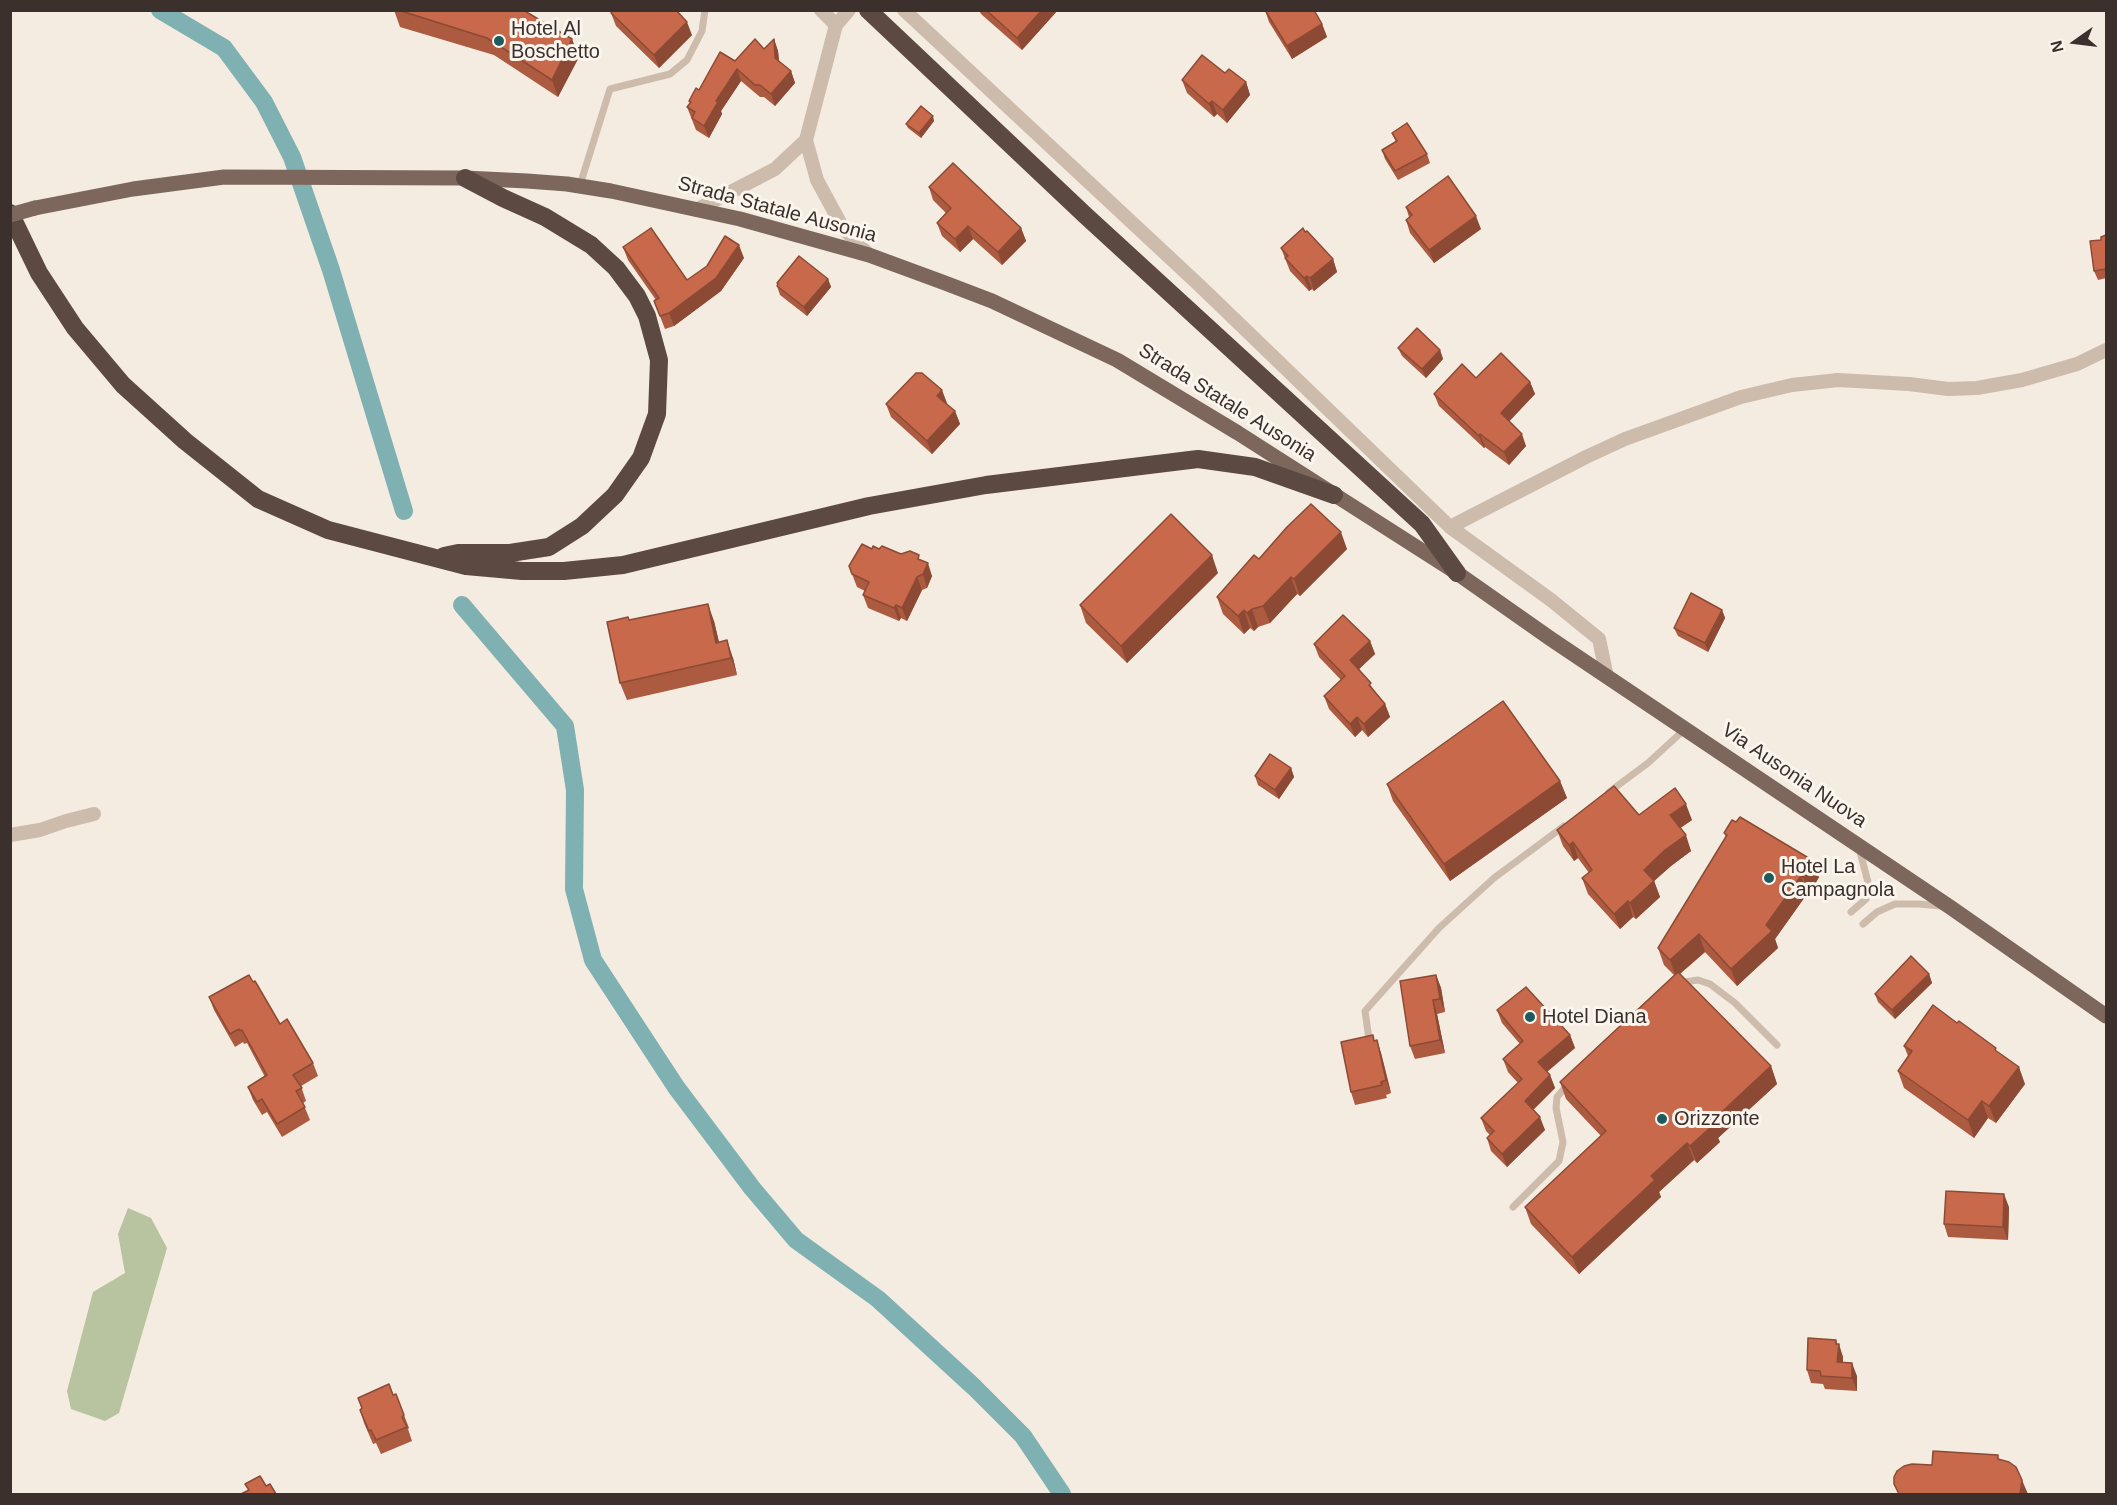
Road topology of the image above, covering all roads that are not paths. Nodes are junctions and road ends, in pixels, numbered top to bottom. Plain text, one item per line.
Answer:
1 (705, 10) edge
2 (821, 10) edge
3 (849, 10) edge
4 (868, 10) edge
5 (904, 10) edge
6 (836, 25) junction
7 (806, 140) junction
8 (465, 178) junction
9 (580, 187) junction
10 (696, 210) junction
11 (10, 214) edge
12 (869, 255) junction
13 (2106, 350) edge
14 (1335, 495) junction
15 (1450, 527) junction
16 (439, 558) junction
17 (1457, 573) junction
18 (1607, 676) junction
19 (1685, 729) junction
20 (1603, 797) edge
21 (94, 814) dead end
22 (1567, 824) edge
23 (10, 835) edge
24 (1858, 845) junction
25 (1950, 907) junction
26 (1851, 912) dead end
27 (1863, 924) dead end
28 (1669, 991) edge
29 (2106, 1016) edge
30 (1369, 1039) edge
31 (1777, 1045) dead end
32 (1570, 1082) edge
33 (1512, 1207) dead end

1 - 9 lane
2 - 6 street
3 - 6 street
4 - 17 highway
5 - 15 street
6 - 7 street
7 - 10 street
7 - 12 street
8 - 9 main road, Strada Statale Ausonia
8 - 11 main road, Strada Statale Ausonia, bridge
8 - 16 highway
9 - 10 main road, Strada Statale Ausonia
10 - 12 main road, Strada Statale Ausonia
11 - 16 highway
12 - 14 main road, Strada Statale Ausonia
13 - 15 street
14 - 16 highway
14 - 17 main road, Strada Statale Ausonia
15 - 18 street
17 - 18 main road, Via Ausonia Nuova
18 - 19 main road, Via Ausonia Nuova
19 - 20 lane
19 - 24 main road, Via Ausonia Nuova
21 - 23 street
22 - 30 lane
24 - 25 main road, Via Ausonia Nuova
24 - 26 lane
25 - 27 lane
25 - 29 main road, Via Ausonia Nuova
28 - 31 lane
32 - 33 lane

